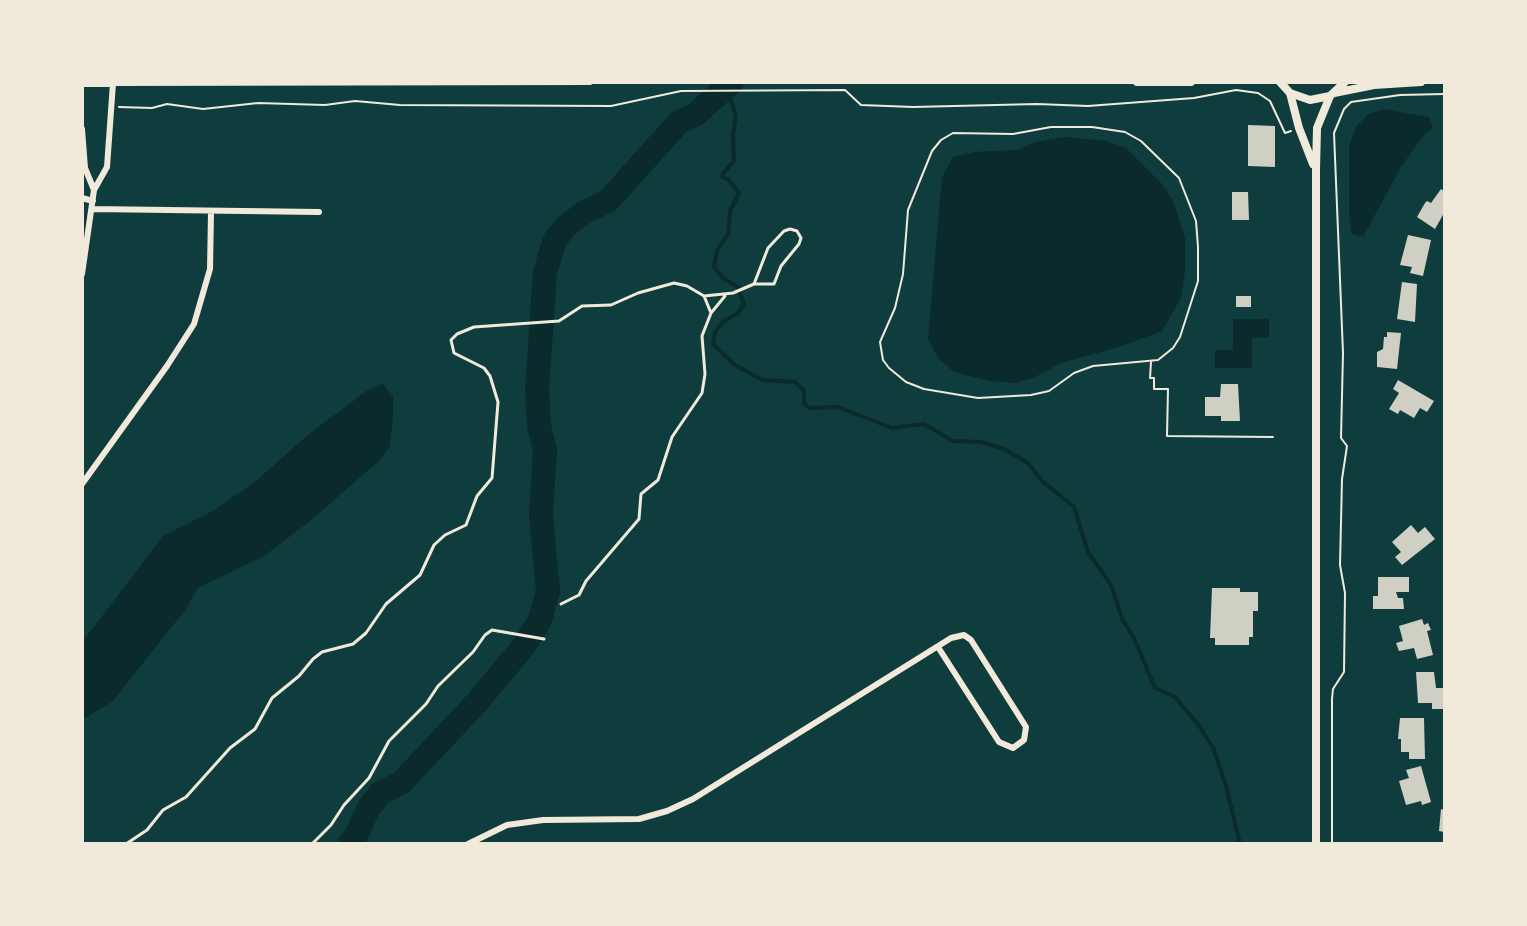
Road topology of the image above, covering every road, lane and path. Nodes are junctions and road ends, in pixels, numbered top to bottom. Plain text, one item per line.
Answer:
1 (113, 82) edge
2 (590, 82) edge
3 (1137, 82) edge
4 (1191, 82) edge
5 (1280, 82) edge
6 (1345, 82) edge
7 (1421, 82) edge
8 (82, 83) edge
9 (547, 83) edge
10 (1290, 93) junction
11 (1444, 94) edge
12 (1332, 95) junction
13 (112, 106) junction
14 (82, 129) edge
15 (1285, 133) dead end
16 (1316, 170) junction
17 (94, 190) junction
18 (82, 198) edge
19 (93, 201) junction
20 (92, 209) junction
21 (211, 212) junction
22 (319, 212) dead end
23 (86, 230) edge
24 (82, 274) edge
25 (754, 284) junction
26 (704, 296) junction
27 (725, 296) junction
28 (711, 313) junction
29 (1151, 362) junction
30 (1273, 437) dead end
31 (82, 484) edge
32 (561, 604) dead end
33 (544, 639) dead end
34 (938, 647) junction
35 (126, 843) edge
36 (312, 843) edge
37 (468, 843) edge
38 (1316, 843) edge
39 (1332, 843) edge

1 - 8 street
1 - 9 street
1 - 13 street
2 - 9 street
3 - 4 street
5 - 10 main road
6 - 12 main road
7 - 12 main road
10 - 12 main road
10 - 16 main road
11 - 39 path
12 - 16 main road
13 - 15 path
13 - 17 street
14 - 17 street
16 - 38 main road
17 - 19 street
18 - 19 street
19 - 20 street
20 - 21 street
20 - 23 street
21 - 22 street
21 - 31 street
23 - 24 street
25 - 25 lane
25 - 27 lane
26 - 27 lane
26 - 28 lane
26 - 35 lane
27 - 28 lane
28 - 32 lane
29 - 29 path
29 - 30 path
33 - 36 lane
34 - 34 street
34 - 37 street

